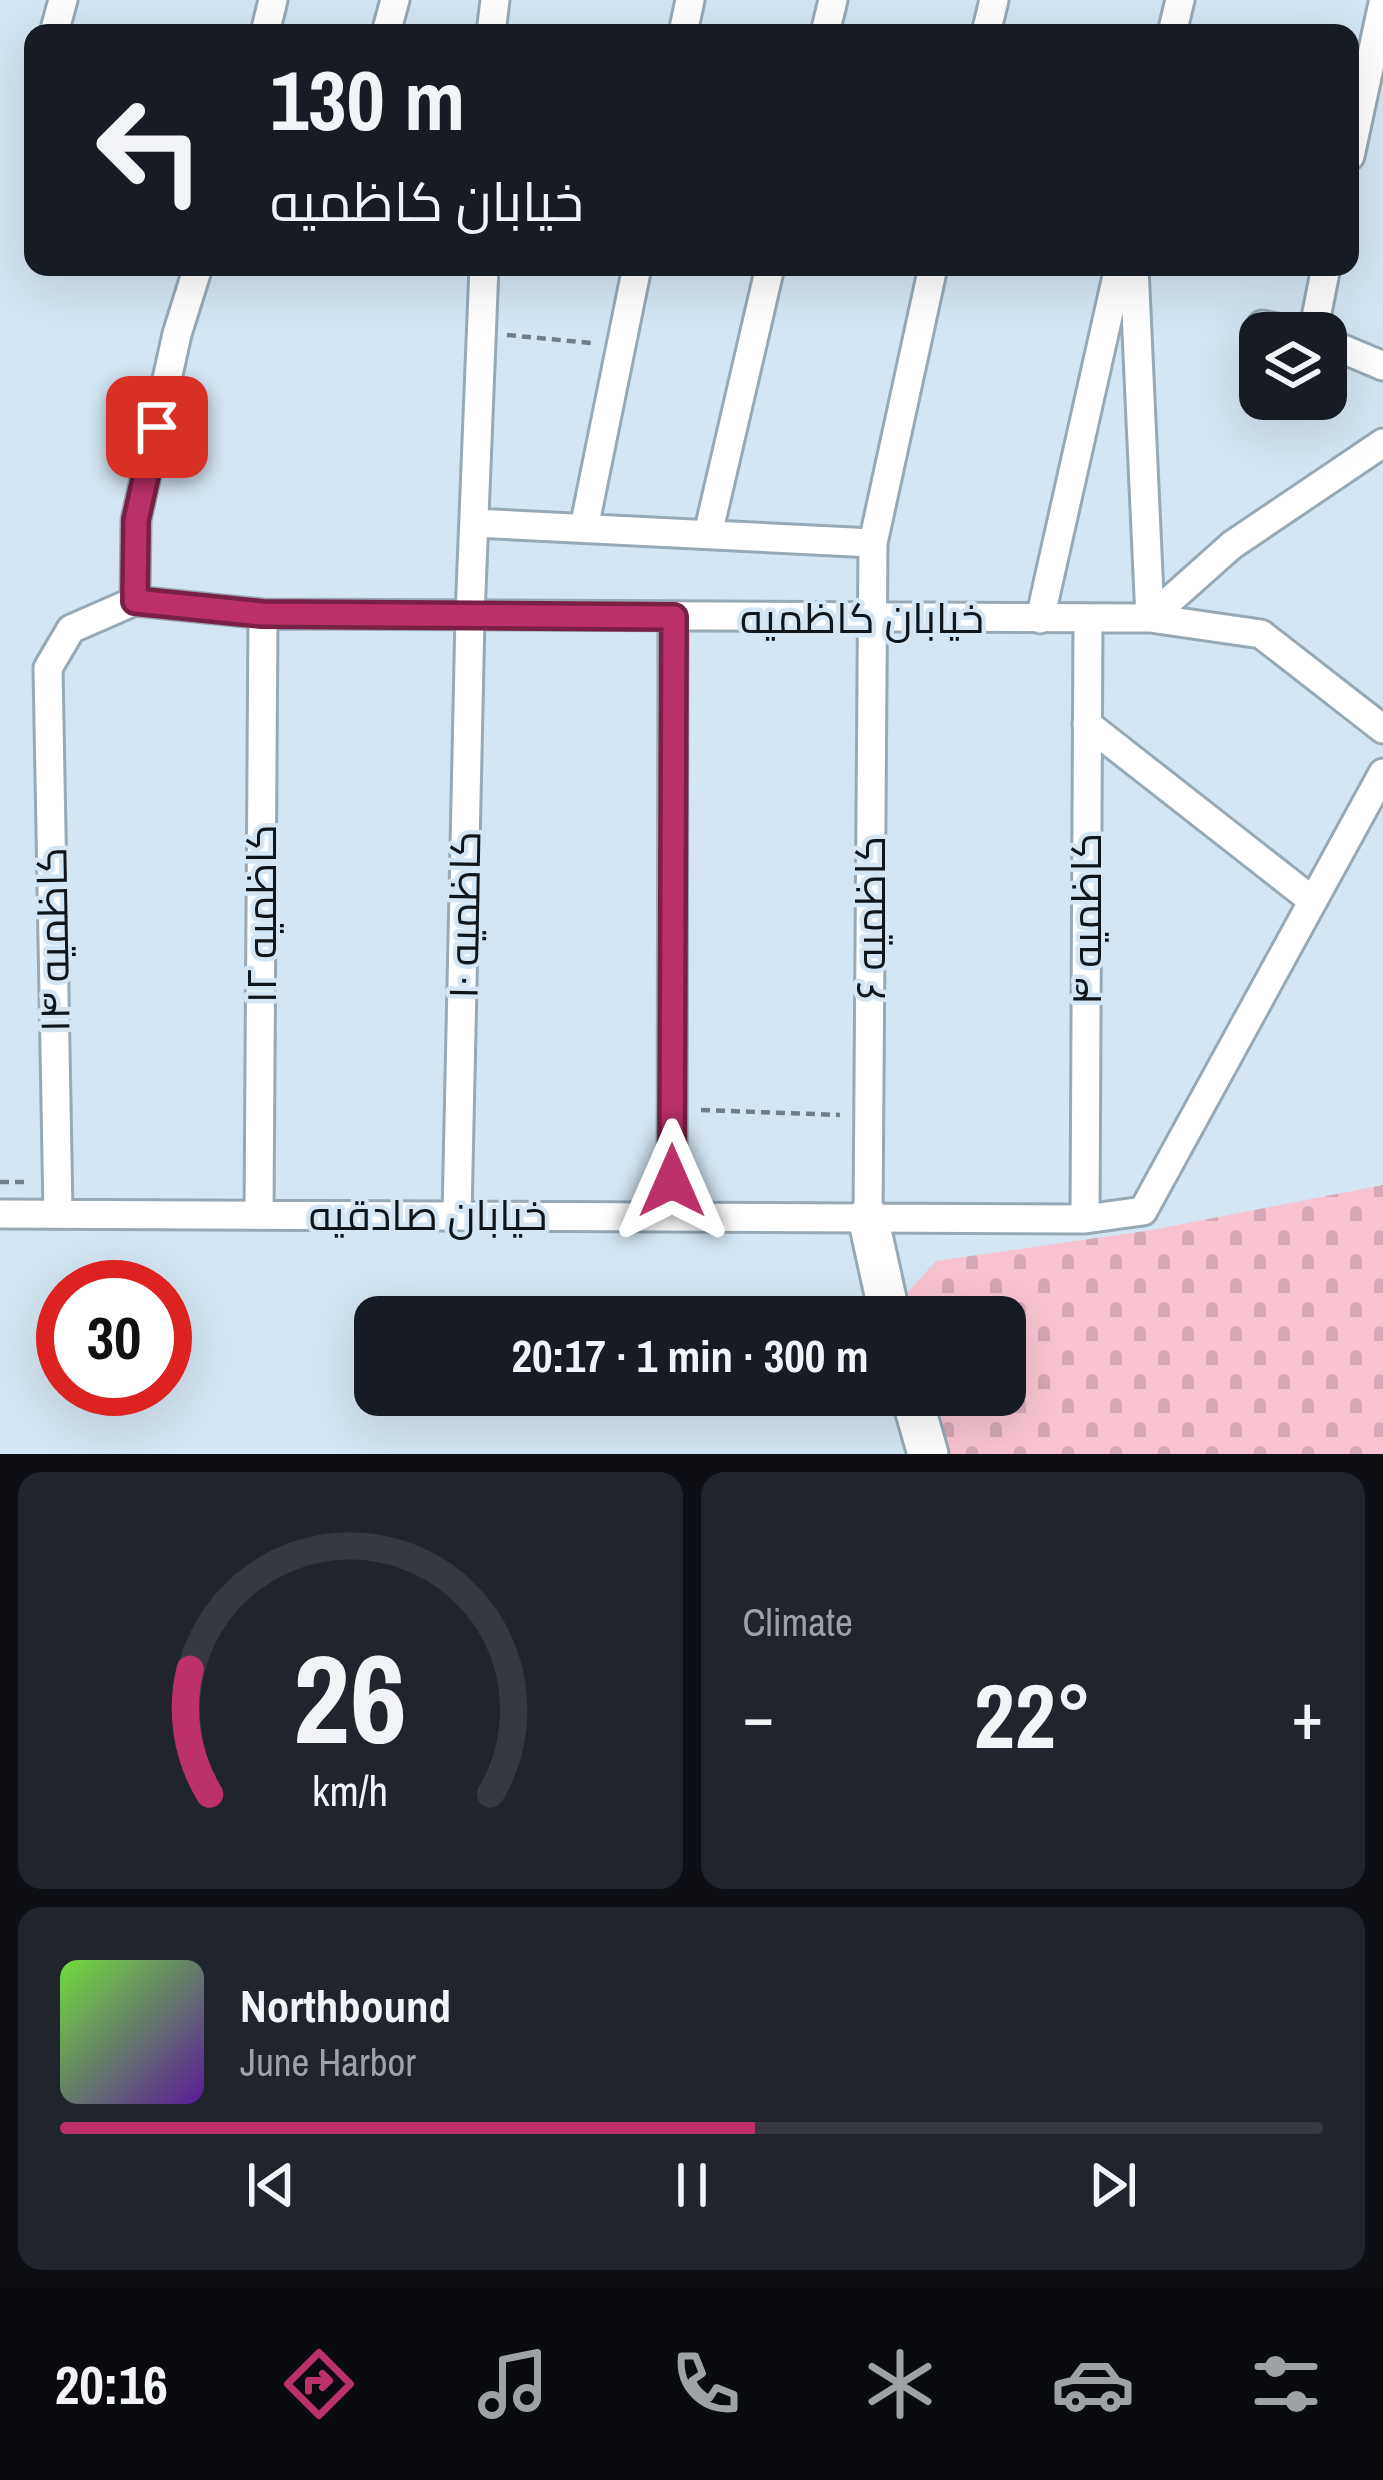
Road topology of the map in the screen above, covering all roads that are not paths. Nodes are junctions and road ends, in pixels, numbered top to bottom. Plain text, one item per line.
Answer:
1 (1383, 3) edge
2 (1359, 114) edge
3 (195, 276) edge
4 (484, 276) edge
5 (635, 276) edge
6 (768, 276) edge
7 (931, 276) edge
8 (1118, 276) edge
9 (1134, 276) edge
10 (1324, 276) edge
11 (1317, 312) edge
12 (1347, 351) edge
13 (1383, 366) edge
14 (1381, 446) edge
15 (475, 523) junction
16 (584, 528) junction
17 (708, 534) junction
18 (873, 543) junction
19 (135, 601) junction
20 (262, 614) junction
21 (470, 616) junction
22 (674, 617) junction
23 (1150, 618) junction
24 (1040, 619) junction
25 (1088, 619) junction
26 (870, 620) junction
27 (48, 668) joint
28 (1087, 724) junction
29 (1383, 729) edge
30 (1383, 773) edge
31 (1313, 901) junction
32 (58, 1212) junction
33 (0, 1214) edge
34 (259, 1214) junction
35 (458, 1215) junction
36 (672, 1216) junction
37 (868, 1217) junction
38 (1084, 1219) junction
39 (885, 1296) edge
40 (917, 1416) edge
41 (928, 1454) edge

1 - 2 street
3 - 19 street
4 - 15 street, کاظمیه ۱۰
5 - 16 street
6 - 17 street
7 - 18 street, کاظمیه ۶
8 - 24 street
9 - 23 street
10 - 11 street
12 - 13 street
14 - 23 street
15 - 16 street
15 - 21 street, کاظمیه ۱۰
16 - 17 street
17 - 18 street
18 - 26 street, کاظمیه ۶
19 - 20 street, خیابان کاظمیه
19 - 27 street, خیابان کاظمیه
20 - 21 street, خیابان کاظمیه
20 - 34 street, کاظمیه ۱۲
21 - 22 street, خیابان کاظمیه
21 - 35 street, کاظمیه ۱۰
22 - 26 street, خیابان کاظمیه
22 - 36 street
23 - 25 street, خیابان کاظمیه
23 - 29 street, خیابان کاظمیه
24 - 25 street, خیابان کاظمیه
24 - 26 street, خیابان کاظمیه
25 - 28 street, کاظمیه ۴
26 - 37 street, کاظمیه ۶
27 - 32 street, کاظمیه ۱۴
28 - 31 street
28 - 38 street, کاظمیه ۴
30 - 31 street
31 - 38 street, خیابان صادقیه
32 - 33 street, خیابان صادقیه
32 - 34 street, خیابان صادقیه
34 - 35 street, خیابان صادقیه
35 - 36 street, خیابان صادقیه
36 - 37 street, خیابان صادقیه
37 - 38 street, خیابان صادقیه
37 - 39 main road
40 - 41 main road

